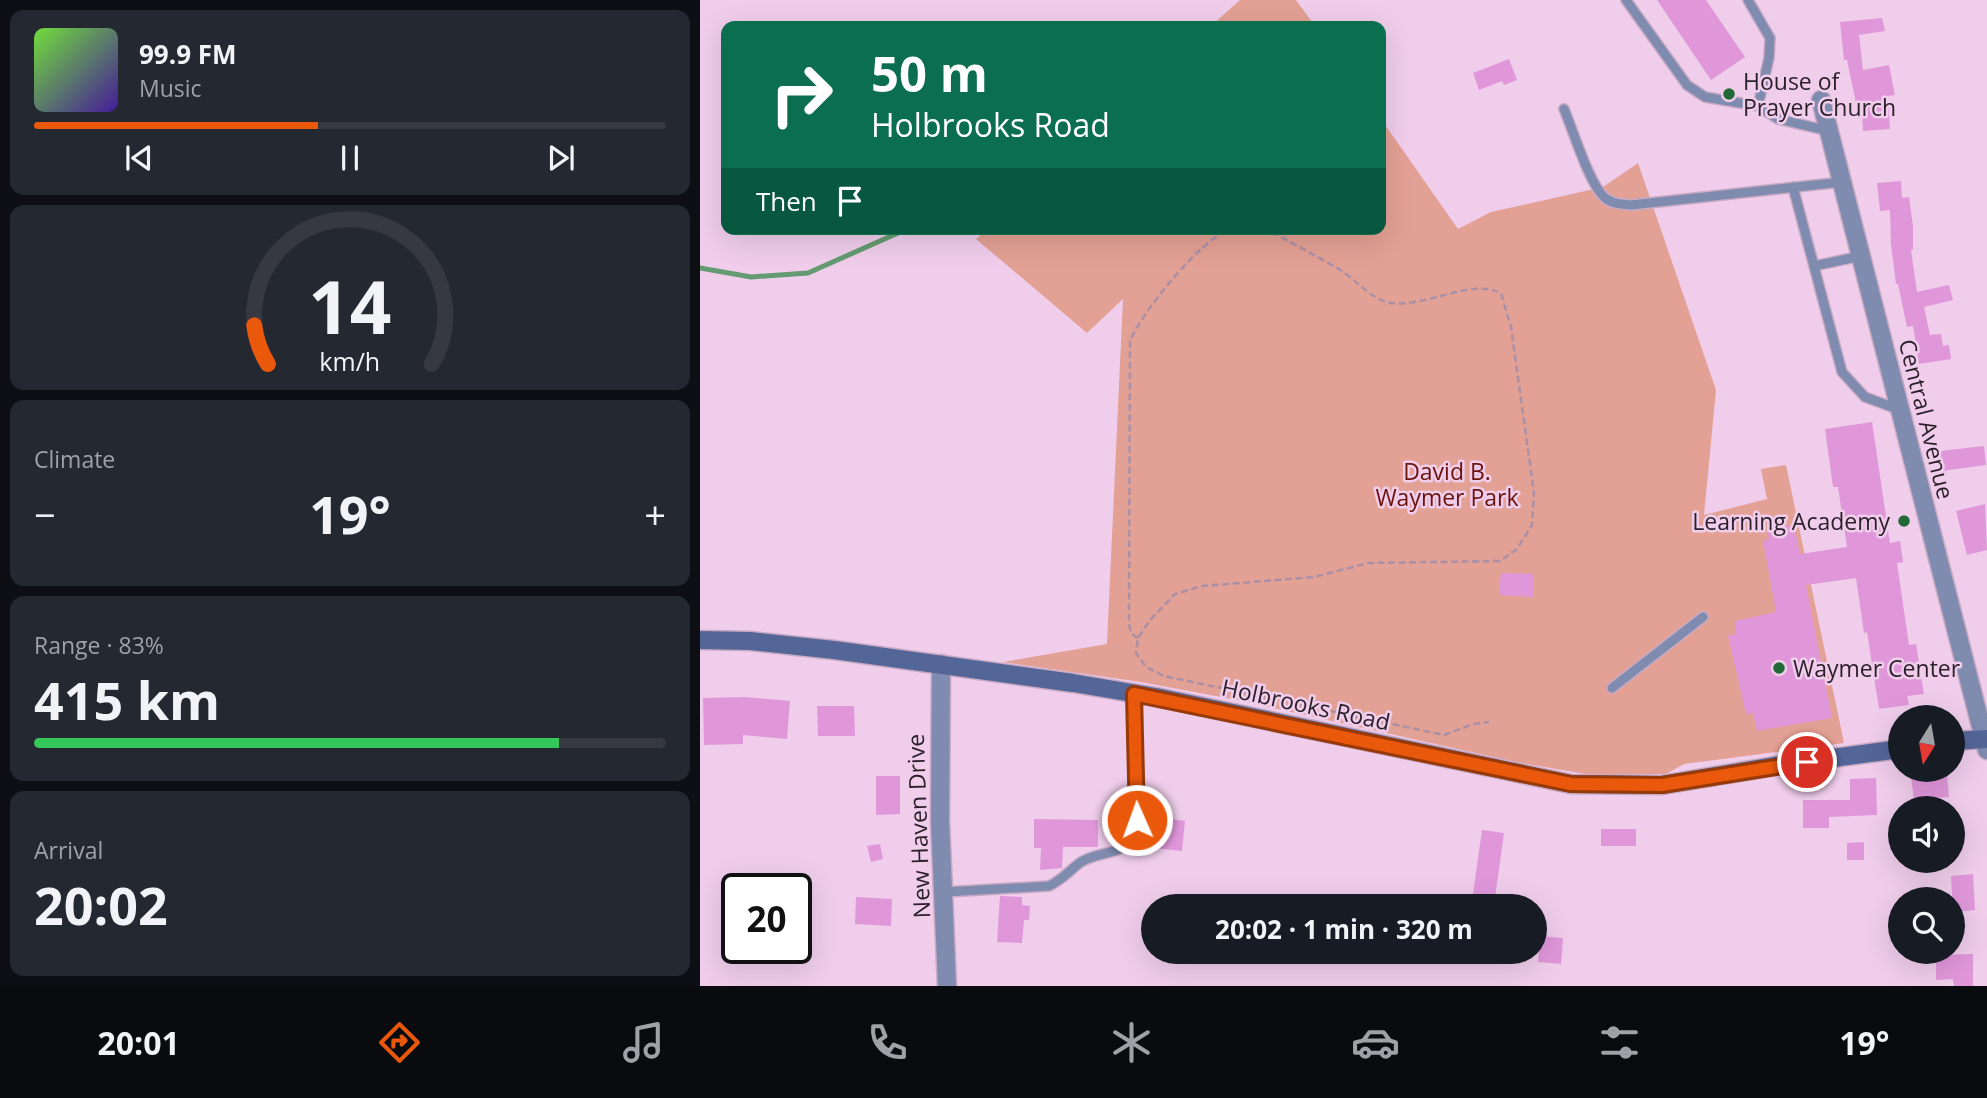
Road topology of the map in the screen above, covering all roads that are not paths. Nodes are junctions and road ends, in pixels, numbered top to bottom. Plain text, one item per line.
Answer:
1 (1626, 0) edge
2 (1748, 0) edge
3 (1821, 100) dead end
4 (1758, 106) junction
5 (1564, 109) dead end
6 (1829, 131) junction
7 (1842, 182) junction
8 (1793, 187) junction
9 (1861, 256) junction
10 (1814, 266) junction
11 (1900, 410) junction
12 (1703, 617) dead end
13 (700, 640) edge
14 (941, 664) junction
15 (1612, 688) dead end
16 (1134, 694) junction
17 (1965, 742) edge
18 (1986, 743) edge
19 (1888, 750) edge
20 (945, 892) junction
21 (947, 986) edge

1 - 4 lane
2 - 4 lane
3 - 6 street, Central Avenue
4 - 6 lane
5 - 8 lane
6 - 7 street, Central Avenue
7 - 8 lane
7 - 9 street, Central Avenue
8 - 10 lane
9 - 10 lane
9 - 11 street, Central Avenue
10 - 11 lane
11 - 18 street, Central Avenue
12 - 15 lane
13 - 14 street, Holbrooks Road
14 - 16 street, Holbrooks Road
14 - 20 street, New Haven Drive
16 - 19 street, Holbrooks Road
16 - 20 lane
17 - 18 street
20 - 21 street, New Haven Drive

